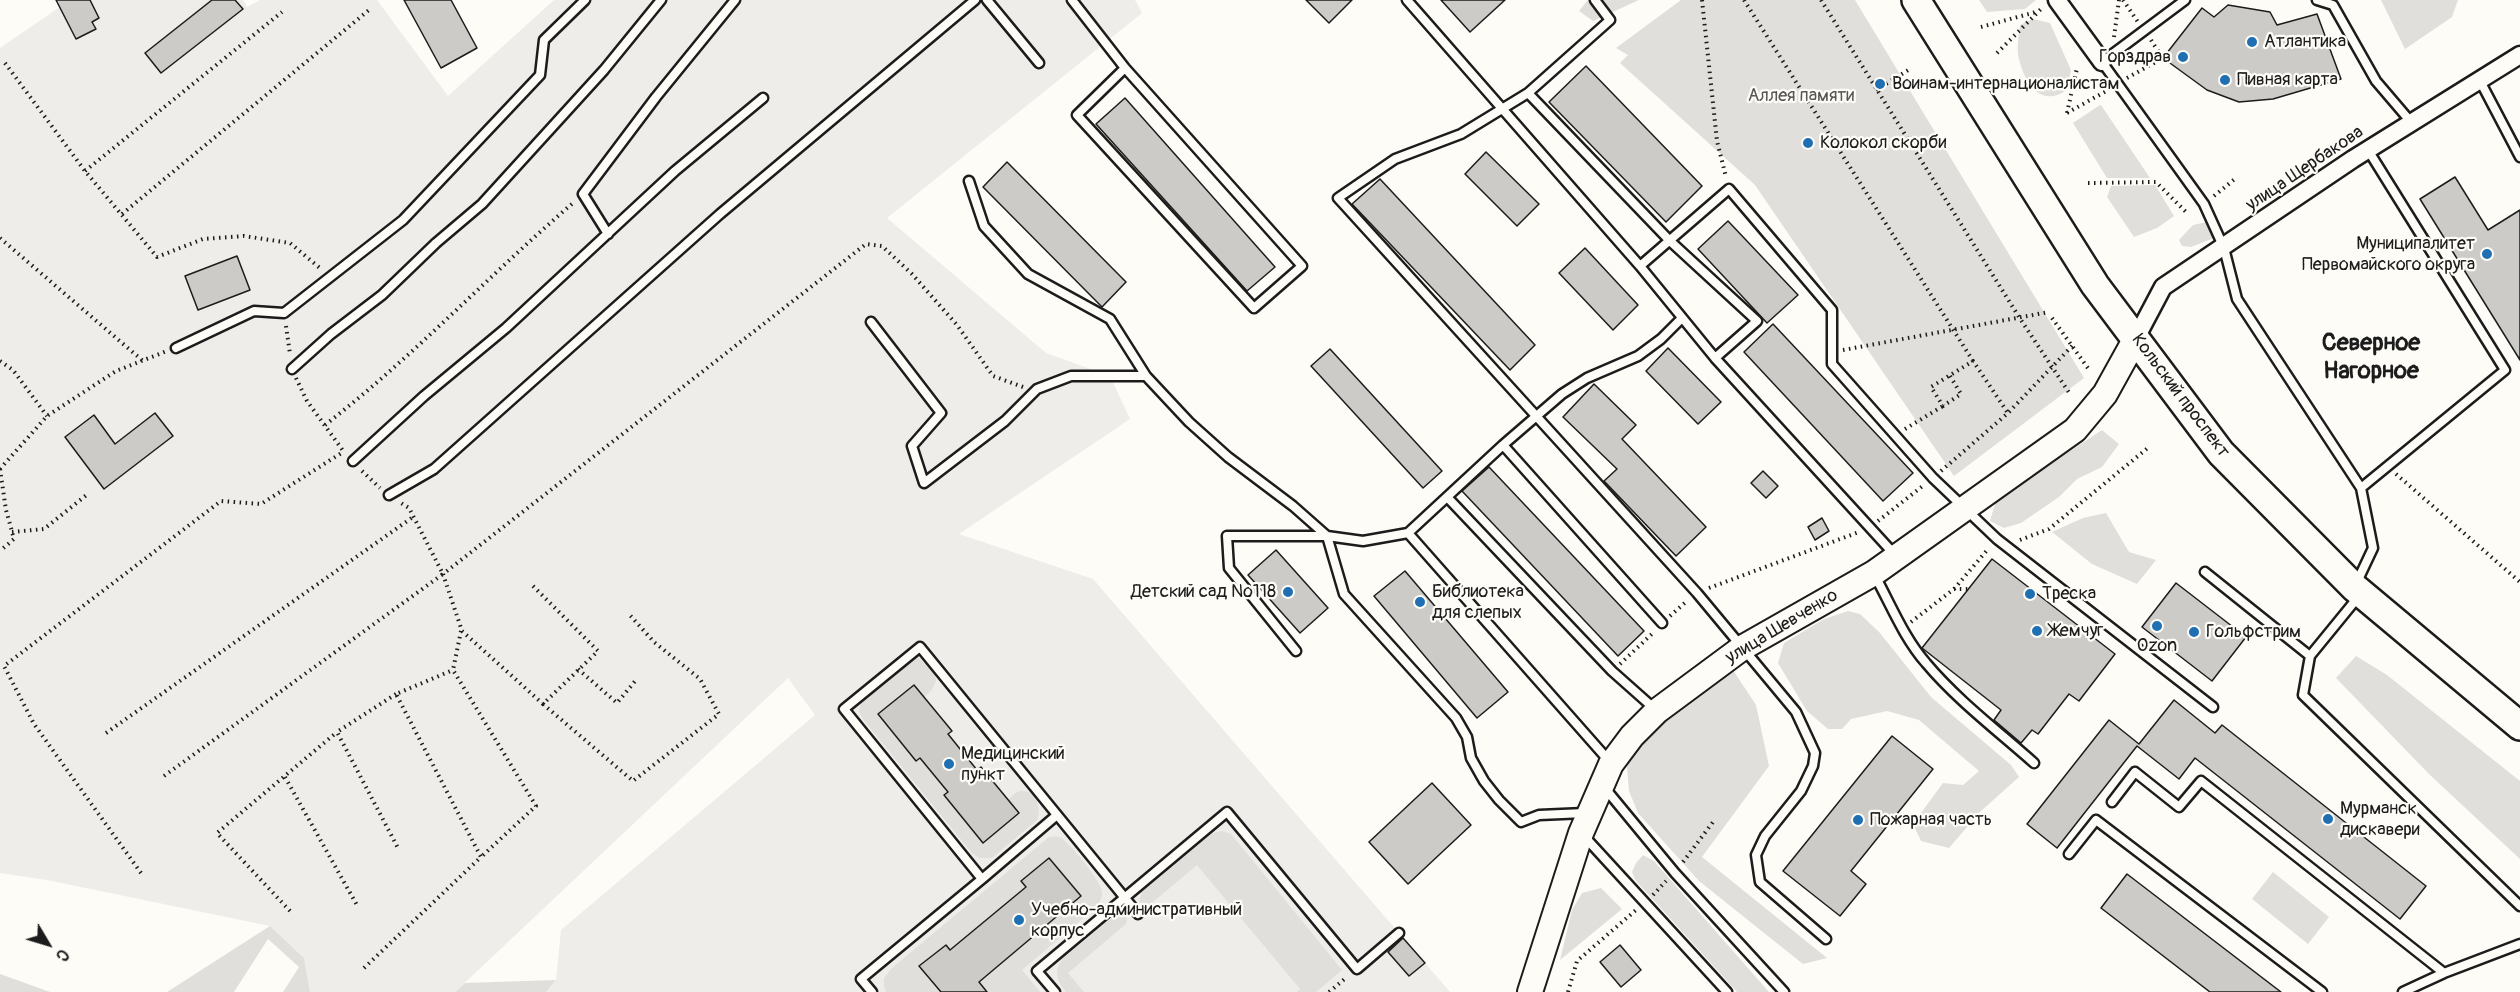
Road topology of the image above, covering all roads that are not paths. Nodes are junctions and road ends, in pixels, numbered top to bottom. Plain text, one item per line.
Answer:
1 (585, 0) edge
2 (661, 0) edge
3 (735, 0) edge
4 (975, 0) edge
5 (987, 0) edge
6 (1072, 0) edge
7 (1407, 0) edge
8 (1595, 0) edge
9 (1916, 0) edge
10 (2057, 0) edge
11 (2185, 0) edge
12 (2317, 0) edge
13 (2333, 3) edge
14 (2520, 55) edge
15 (2102, 62) junction
16 (1039, 63) dead end
17 (1125, 68) junction
18 (2479, 79) junction
19 (1528, 93) junction
20 (763, 98) dead end
21 (1501, 108) junction
22 (2411, 122) junction
23 (2368, 150) junction
24 (2520, 157) edge
25 (969, 181) dead end
26 (608, 234) junction
27 (1670, 241) junction
28 (2224, 248) junction
29 (1640, 266) junction
30 (1682, 318) junction
31 (871, 322) dead end
32 (2136, 338) junction
33 (176, 348) road end
34 (1715, 358) junction
35 (292, 369) road end
36 (1146, 376) junction
37 (1537, 415) junction
38 (1503, 445) junction
39 (352, 461) road end
40 (2361, 488) junction
41 (390, 495) road end
42 (1448, 498) junction
43 (1966, 509) junction
44 (1408, 533) junction
45 (1327, 536) junction
46 (1898, 558) junction
47 (2205, 572) dead end
48 (1874, 573) junction
49 (2358, 590) junction
50 (1662, 623) dead end
51 (1742, 648) junction
52 (1296, 651) dead end
53 (2310, 656) junction
54 (2212, 707) dead end
55 (1657, 711) junction
56 (2520, 726) edge
57 (2034, 763) dead end
58 (1606, 775) junction
59 (2112, 802) dead end
60 (1057, 816) junction
61 (1585, 823) junction
62 (2069, 854) dead end
63 (982, 879) junction
64 (1124, 898) junction
65 (2520, 906) edge
66 (1138, 914) dead end
67 (1399, 933) dead end
68 (1826, 939) dead end
69 (2520, 944) edge
70 (2444, 973) junction
71 (872, 992) edge
72 (1055, 992) edge
73 (1530, 992) edge
74 (1727, 992) edge
75 (1784, 992) edge
76 (2322, 992) edge
77 (2403, 992) edge

1 - 33 lane
2 - 35 lane
3 - 26 lane
4 - 41 lane
5 - 16 lane
6 - 17 lane
7 - 21 lane
8 - 19 lane
9 - 32 main road, Кольский проспект
10 - 15 street
11 - 15 lane
12 - 13 lane
13 - 22 lane
14 - 18 street, улица Щербакова
15 - 28 lane
17 - 17 lane
18 - 22 street, улица Щербакова
18 - 24 lane
19 - 21 lane
19 - 27 lane
20 - 26 lane
21 - 29 lane
21 - 37 lane
22 - 23 street, улица Щербакова
23 - 28 street, улица Щербакова
23 - 40 lane
25 - 36 lane
26 - 39 lane
27 - 29 lane
27 - 34 lane
27 - 43 lane
28 - 32 street, улица Щербакова
28 - 40 lane
29 - 30 lane
30 - 34 lane
30 - 37 lane
31 - 36 lane
32 - 43 main road, улица Шевченко
32 - 49 main road, Кольский проспект
34 - 46 lane
36 - 45 lane
37 - 38 lane
37 - 51 lane
38 - 42 lane
38 - 50 lane
40 - 49 lane
42 - 44 lane
42 - 55 lane
43 - 46 main road, улица Шевченко
43 - 54 lane
44 - 45 lane
44 - 58 lane
45 - 52 lane
45 - 61 lane
46 - 48 main road, улица Шевченко
47 - 53 lane
48 - 51 main road, улица Шевченко
48 - 57 lane
49 - 53 lane
49 - 56 main road, Кольский проспект
51 - 55 main road, улица Шевченко
51 - 68 lane
53 - 65 lane
55 - 58 main road, улица Шевченко
58 - 61 main road, улица Шевченко
58 - 75 lane
59 - 70 lane
60 - 63 lane
60 - 63 lane
60 - 64 lane
61 - 73 main road, улица Шевченко
61 - 74 lane
62 - 76 lane
63 - 71 lane
64 - 66 lane
64 - 67 lane
64 - 72 lane
69 - 70 lane
70 - 77 lane

